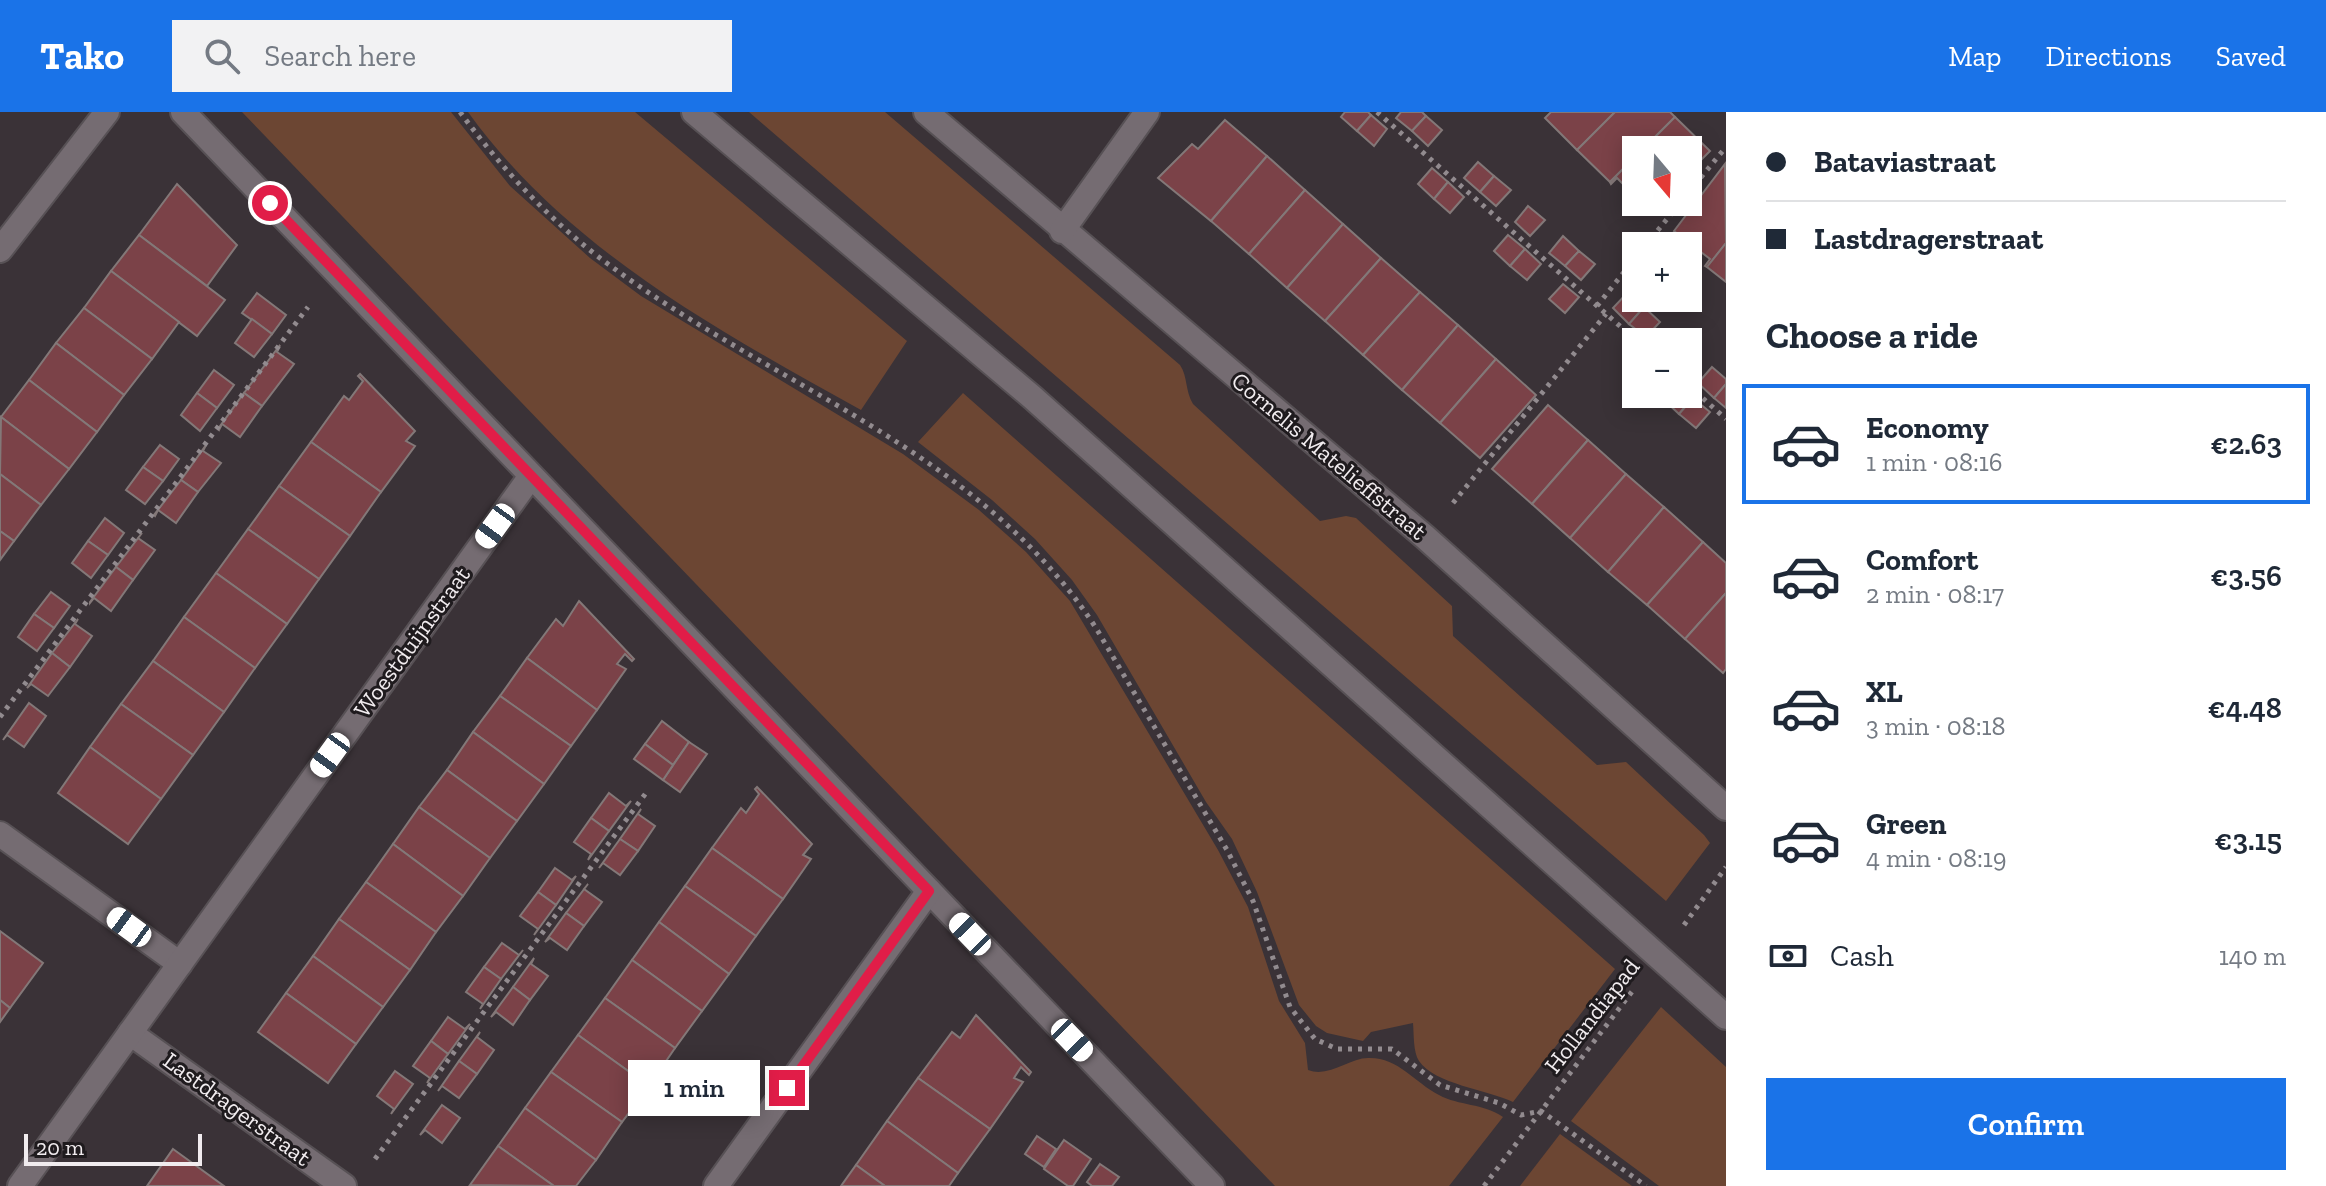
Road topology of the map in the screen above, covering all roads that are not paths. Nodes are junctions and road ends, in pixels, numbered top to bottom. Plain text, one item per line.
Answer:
1 (107, 112) edge
2 (183, 112) edge
3 (694, 112) edge
4 (926, 112) edge
5 (1147, 112) edge
6 (1062, 231) junction
7 (0, 250) edge
8 (531, 476) junction
9 (1726, 808) edge
10 (0, 834) edge
11 (929, 891) junction
12 (180, 964) junction
13 (1726, 1017) edge
14 (130, 1033) junction
15 (20, 1186) edge
16 (344, 1186) edge
17 (716, 1186) edge
18 (1212, 1186) edge

1 - 7 street
2 - 8 street
3 - 13 street
4 - 6 street, Cornelis Matelieffstraat
5 - 6 street
6 - 9 street, Cornelis Matelieffstraat
8 - 11 street
8 - 12 street, Woestduijnstraat
10 - 12 street
11 - 17 street
11 - 18 street
12 - 14 street, Woestduijnstraat
14 - 15 street, Woestduijnstraat
14 - 16 street, Lastdragerstraat

